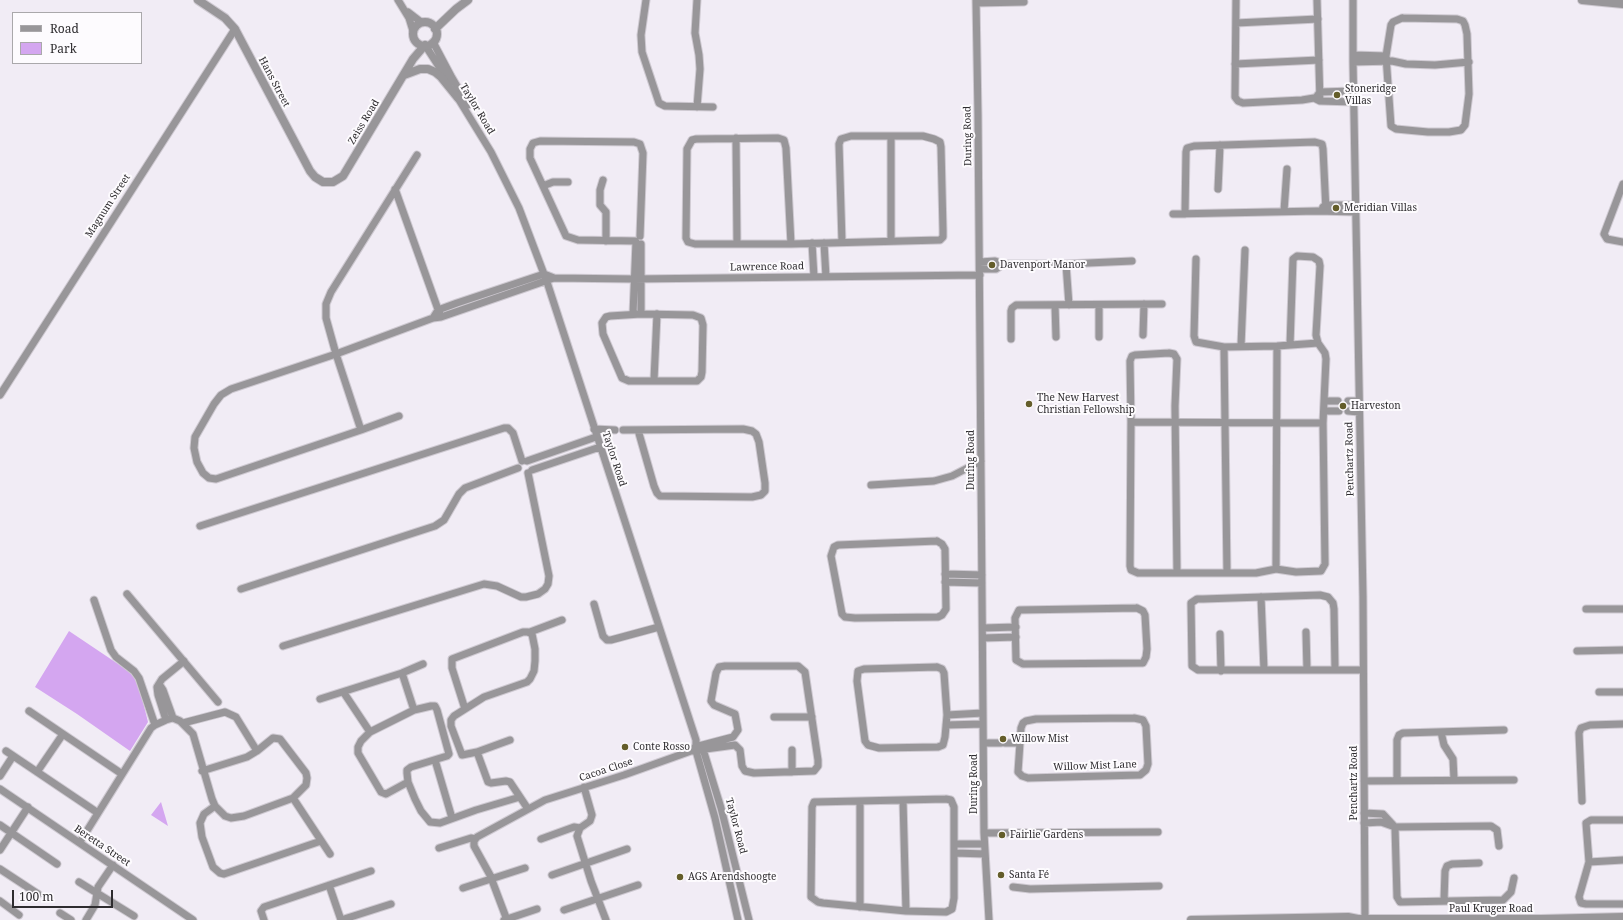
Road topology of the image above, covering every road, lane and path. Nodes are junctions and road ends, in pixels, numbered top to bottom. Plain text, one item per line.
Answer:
1 (198, 0) edge
2 (398, 0) edge
3 (468, 0) edge
4 (646, 0) edge
5 (696, 0) edge
6 (1236, 0) edge
7 (1318, 0) edge
8 (1353, 0) edge
9 (1582, 0) edge
10 (976, 1) edge
11 (1024, 2) dead end
12 (1623, 4) edge
13 (405, 10) junction
14 (1318, 19) junction
15 (421, 22) junction
16 (1236, 23) junction
17 (433, 26) junction
18 (235, 29) junction
19 (413, 34) junction
20 (434, 42) junction
21 (425, 45) junction
22 (1353, 58) junction
23 (413, 59) junction
24 (1388, 59) junction
25 (1319, 60) junction
26 (1469, 62) junction
27 (1235, 64) junction
28 (404, 75) junction
29 (1354, 91) junction
30 (1320, 92) junction
31 (458, 98) junction
32 (1317, 100) junction
33 (1354, 102) junction
34 (697, 107) junction
35 (713, 107) dead end
36 (891, 136) junction
37 (736, 138) junction
38 (1220, 145) junction
39 (417, 155) dead end
40 (1287, 169) dead end
41 (603, 180) dead end
42 (324, 182) joint
43 (568, 182) dead end
44 (1623, 184) edge
45 (508, 186) junction
46 (543, 186) junction
47 (395, 189) junction
48 (1218, 189) dead end
49 (1323, 209) junction
50 (1356, 209) junction
51 (1284, 211) junction
52 (1173, 214) dead end
53 (1185, 214) junction
54 (606, 241) junction
55 (638, 241) junction
56 (891, 241) junction
57 (842, 242) junction
58 (1623, 242) edge
59 (812, 243) junction
60 (824, 243) junction
61 (737, 244) junction
62 (791, 244) junction
63 (1245, 250) dead end
64 (1196, 259) dead end
65 (1132, 261) dead end
66 (1066, 264) junction
67 (980, 268) junction
68 (814, 277) junction
69 (826, 277) junction
70 (545, 278) junction
71 (637, 279) junction
72 (1144, 304) junction
73 (1162, 304) dead end
74 (1056, 305) junction
75 (1099, 305) junction
76 (1069, 306) junction
77 (637, 314) junction
78 (657, 314) junction
79 (437, 315) junction
80 (1143, 335) dead end
81 (1056, 337) dead end
82 (1099, 337) dead end
83 (1012, 339) dead end
84 (1318, 342) junction
85 (1290, 345) junction
86 (1241, 346) junction
87 (1277, 346) junction
88 (1224, 347) junction
89 (336, 354) junction
90 (654, 380) junction
91 (0, 395) edge
92 (1324, 401) junction
93 (1338, 401) dead end
94 (1348, 401) dead end
95 (1359, 402) junction
96 (1324, 411) junction
97 (1338, 411) dead end
98 (1348, 411) dead end
99 (1359, 412) junction
100 (399, 416) dead end
101 (1131, 422) junction
102 (1176, 423) junction
103 (1225, 423) junction
104 (1275, 423) junction
105 (1323, 423) junction
106 (594, 428) junction
107 (361, 430) junction
108 (615, 430) dead end
109 (623, 430) dead end
110 (638, 430) junction
111 (596, 437) junction
112 (600, 447) junction
113 (981, 461) junction
114 (522, 463) junction
115 (530, 471) junction
116 (872, 485) dead end
117 (200, 526) dead end
118 (1276, 569) junction
119 (1177, 573) junction
120 (1227, 573) junction
121 (945, 574) junction
122 (982, 575) junction
123 (945, 582) junction
124 (982, 583) junction
125 (241, 589) dead end
126 (127, 594) dead end
127 (1261, 597) junction
128 (94, 600) dead end
129 (594, 604) dead end
130 (1586, 609) dead end
131 (1623, 609) edge
132 (562, 620) dead end
133 (659, 627) junction
134 (1016, 627) junction
135 (983, 628) junction
136 (530, 632) junction
137 (1306, 632) dead end
138 (1220, 634) dead end
139 (1016, 637) junction
140 (983, 638) junction
141 (283, 646) dead end
142 (1623, 650) edge
143 (1577, 651) dead end
144 (184, 661) junction
145 (423, 664) dead end
146 (1335, 669) junction
147 (1264, 670) junction
148 (1307, 670) junction
149 (1363, 670) junction
150 (1221, 671) junction
151 (402, 673) junction
152 (1599, 692) dead end
153 (1623, 692) edge
154 (344, 693) junction
155 (320, 699) dead end
156 (218, 702) dead end
157 (465, 709) junction
158 (414, 710) junction
159 (29, 711) dead end
160 (983, 713) junction
161 (947, 715) junction
162 (774, 717) dead end
163 (812, 717) junction
164 (170, 719) junction
165 (183, 723) junction
166 (983, 724) junction
167 (1623, 724) edge
168 (155, 725) junction
169 (946, 725) junction
170 (1504, 730) dead end
171 (370, 732) junction
172 (1441, 732) junction
173 (63, 734) junction
174 (510, 740) dead end
175 (984, 743) junction
176 (1020, 743) junction
177 (697, 747) junction
178 (792, 750) dead end
179 (6, 751) dead end
180 (256, 751) junction
181 (477, 752) junction
182 (13, 756) junction
183 (435, 760) junction
184 (202, 771) junction
185 (37, 772) junction
186 (792, 772) junction
187 (122, 774) junction
188 (0, 776) edge
189 (1454, 779) junction
190 (1514, 780) dead end
191 (1364, 781) junction
192 (1397, 781) junction
193 (408, 782) junction
194 (581, 788) junction
195 (0, 789) edge
196 (293, 798) junction
197 (520, 798) junction
198 (904, 800) junction
199 (860, 801) junction
200 (1582, 801) dead end
201 (215, 806) junction
202 (28, 807) junction
203 (528, 809) junction
204 (98, 813) junction
205 (1364, 813) junction
206 (452, 818) junction
207 (1623, 820) edge
208 (1364, 823) junction
209 (0, 825) edge
210 (1395, 827) junction
211 (580, 828) junction
212 (1158, 832) dead end
213 (11, 833) junction
214 (984, 833) junction
215 (541, 838) dead end
216 (475, 839) junction
217 (321, 841) junction
218 (80, 842) junction
219 (955, 844) junction
220 (984, 844) junction
221 (1499, 846) dead end
222 (439, 848) dead end
223 (627, 849) dead end
224 (0, 850) edge
225 (955, 853) junction
226 (330, 854) dead end
227 (985, 854) junction
228 (1623, 860) edge
229 (1589, 862) junction
230 (586, 863) junction
231 (1479, 863) dead end
232 (57, 864) dead end
233 (113, 865) junction
234 (525, 868) dead end
235 (0, 869) edge
236 (371, 871) dead end
237 (552, 875) dead end
238 (491, 878) junction
239 (1514, 878) dead end
240 (79, 882) dead end
241 (329, 885) junction
242 (638, 885) dead end
243 (1159, 886) dead end
244 (1013, 887) dead end
245 (463, 888) dead end
246 (38, 894) dead end
247 (97, 894) junction
248 (598, 898) junction
249 (0, 901) edge
250 (1444, 901) junction
251 (391, 904) dead end
252 (1623, 904) edge
253 (860, 907) junction
254 (537, 908) dead end
255 (564, 910) dead end
256 (906, 911) junction
257 (60, 913) dead end
258 (19, 915) dead end
259 (134, 916) dead end
260 (1623, 917) edge
261 (1359, 919) edge
262 (71, 920) edge
263 (86, 920) edge
264 (193, 920) edge
265 (264, 920) edge
266 (341, 920) edge
267 (506, 920) edge
268 (606, 920) edge
269 (738, 920) edge
270 (749, 920) edge
271 (989, 920) edge
272 (1194, 920) edge

1 - 18 street, Hans Street
2 - 13 street
3 - 17 street
4 - 34 street
5 - 34 street
6 - 16 street
7 - 14 street
8 - 22 street, Penchartz Road
9 - 12 street
10 - 11 street
10 - 67 street, During Road
13 - 15 street
13 - 19 street
14 - 16 street
14 - 25 street
15 - 17 street
15 - 19 street
16 - 27 street
17 - 20 street
18 - 42 street, Hans Street
18 - 91 street, Magnum Street
19 - 21 street
19 - 23 street, Zeiss Road
20 - 21 street
20 - 45 street, Taylor Road
21 - 23 street, Zeiss Road
21 - 31 street, Taylor Road
22 - 24 street
22 - 29 street, Penchartz Road
23 - 28 street, Zeiss Road
24 - 26 street
24 - 26 street
24 - 26 street
25 - 27 street
25 - 30 street
27 - 32 street
28 - 31 street
28 - 42 street, Zeiss Road
29 - 30 street
29 - 33 street, Penchartz Road
30 - 32 street
31 - 45 street, Taylor Road
32 - 33 street
33 - 50 street, Penchartz Road
34 - 35 street
36 - 56 street
36 - 56 street
36 - 57 street
37 - 61 street
37 - 61 street
37 - 62 street
38 - 48 street
38 - 49 street
38 - 53 street
39 - 47 street
40 - 51 street
41 - 54 street
43 - 46 street
44 - 58 street
45 - 70 street, Taylor Road
46 - 54 street
46 - 55 street
47 - 79 street
47 - 89 street
49 - 50 street
49 - 51 street
50 - 95 street, Penchartz Road
51 - 53 street
52 - 53 street
54 - 55 street
55 - 71 street
56 - 57 street
57 - 60 street
59 - 60 street
59 - 62 street
59 - 68 street
60 - 69 street
61 - 62 street
63 - 86 street
64 - 88 street
65 - 66 street, Lawrence Road
66 - 67 street, Lawrence Road
66 - 76 street
67 - 69 street, Lawrence Road
67 - 113 street, During Road
68 - 69 street, Lawrence Road
68 - 71 street, Lawrence Road
70 - 71 street, Lawrence Road
70 - 79 street
70 - 106 street, Taylor Road
71 - 77 street
72 - 73 street
72 - 75 street
72 - 80 street
74 - 76 street
74 - 81 street
74 - 83 street
75 - 76 street
75 - 82 street
77 - 78 street
77 - 90 street
78 - 90 street
78 - 90 street
79 - 89 street
84 - 85 street
84 - 85 street
84 - 92 street
85 - 87 street
86 - 87 street
86 - 88 street
87 - 104 street
88 - 103 street
89 - 107 street
89 - 107 street
92 - 93 street
92 - 96 street
94 - 95 street
95 - 99 street, Penchartz Road
96 - 97 street
96 - 105 street
98 - 99 street
99 - 149 street, Penchartz Road
100 - 107 street
101 - 102 street
101 - 102 street
101 - 119 street
102 - 103 street
102 - 119 street
103 - 104 street
103 - 120 street
104 - 105 street
104 - 118 street
105 - 118 street
106 - 108 street
106 - 111 street, Taylor Road
109 - 110 street
110 - 110 street
111 - 112 street, Taylor Road
111 - 114 street
112 - 115 street
112 - 133 street, Taylor Road
113 - 116 street
113 - 122 street, During Road
114 - 115 street
114 - 115 street
114 - 117 street
114 - 125 street
115 - 141 street
118 - 120 street
119 - 120 street
121 - 122 street
121 - 123 street
121 - 123 street
122 - 124 street, During Road
123 - 124 street
124 - 135 street, During Road
126 - 144 street
127 - 146 street
127 - 147 street
127 - 150 street
128 - 168 street
129 - 133 street
130 - 131 street
132 - 136 street
133 - 177 street, Taylor Road
134 - 135 street
134 - 139 street
134 - 139 street
135 - 140 street, During Road
136 - 157 street
136 - 157 street
137 - 148 street
138 - 150 street
139 - 140 street
140 - 160 street, During Road
142 - 143 street
144 - 156 street
144 - 164 street
145 - 151 street
146 - 148 street
146 - 149 street
147 - 148 street
147 - 150 street
149 - 191 street, Penchartz Road
151 - 154 street
151 - 158 street
152 - 153 street
154 - 155 street
154 - 171 street
157 - 181 street
158 - 171 street
158 - 183 street
159 - 173 street
160 - 161 street
160 - 166 street, During Road
161 - 169 street
161 - 169 street
162 - 163 street
163 - 177 street
163 - 186 street
164 - 165 street
164 - 168 street
165 - 180 street
165 - 184 street
166 - 169 street
166 - 175 street, During Road
167 - 200 street
168 - 187 street
170 - 172 street
171 - 193 street
172 - 189 street
172 - 192 street
173 - 185 street
173 - 187 street
174 - 181 street
175 - 176 street
175 - 214 street, During Road
176 - 176 street, Willow Mist Lane
177 - 186 street
177 - 194 street, Cacoa Close
177 - 269 street, Taylor Road
177 - 270 street, Taylor Road
178 - 186 street
179 - 182 street
180 - 184 street
180 - 196 street
181 - 197 street
182 - 185 street
182 - 188 street
183 - 193 street
183 - 206 street
184 - 201 street
185 - 204 street
187 - 204 street
189 - 190 street
189 - 192 street
191 - 192 street
191 - 205 street, Penchartz Road
193 - 206 street
194 - 203 street, Cacoa Close
194 - 211 street
195 - 202 street, Beretta Street
196 - 201 street
196 - 217 street
197 - 203 street
197 - 206 street
198 - 199 street
198 - 219 street
198 - 256 street
199 - 253 street
199 - 253 street
201 - 217 street
202 - 213 street
202 - 218 street, Beretta Street
203 - 216 street, Cacoa Close
204 - 218 street
205 - 208 street, Penchartz Road
205 - 210 street
207 - 229 street
208 - 210 street
208 - 261 street, Penchartz Road
209 - 213 street
210 - 221 street
210 - 250 street
211 - 215 street
211 - 230 street
212 - 214 street
213 - 224 street
213 - 232 street
214 - 220 street, During Road
216 - 222 street, Cacoa Close
216 - 238 street
217 - 226 street
218 - 233 street, Beretta Street
219 - 220 street
219 - 225 street
220 - 227 street, During Road
223 - 230 street
225 - 227 street
225 - 256 street
227 - 271 street, During Road
228 - 229 street
229 - 252 street
230 - 237 street
230 - 248 street
231 - 250 street
233 - 247 street
233 - 264 street, Beretta Street
234 - 238 street
235 - 246 street
236 - 241 street
238 - 245 street
238 - 267 street
239 - 250 street
240 - 247 street
241 - 265 street
241 - 266 street
242 - 248 street
243 - 244 street
247 - 259 street
247 - 263 street
248 - 255 street
248 - 268 street
249 - 258 street
251 - 266 street
253 - 256 street
254 - 267 street
257 - 262 street
260 - 261 street, Paul Kruger Road
261 - 272 street, Paul Kruger Road

